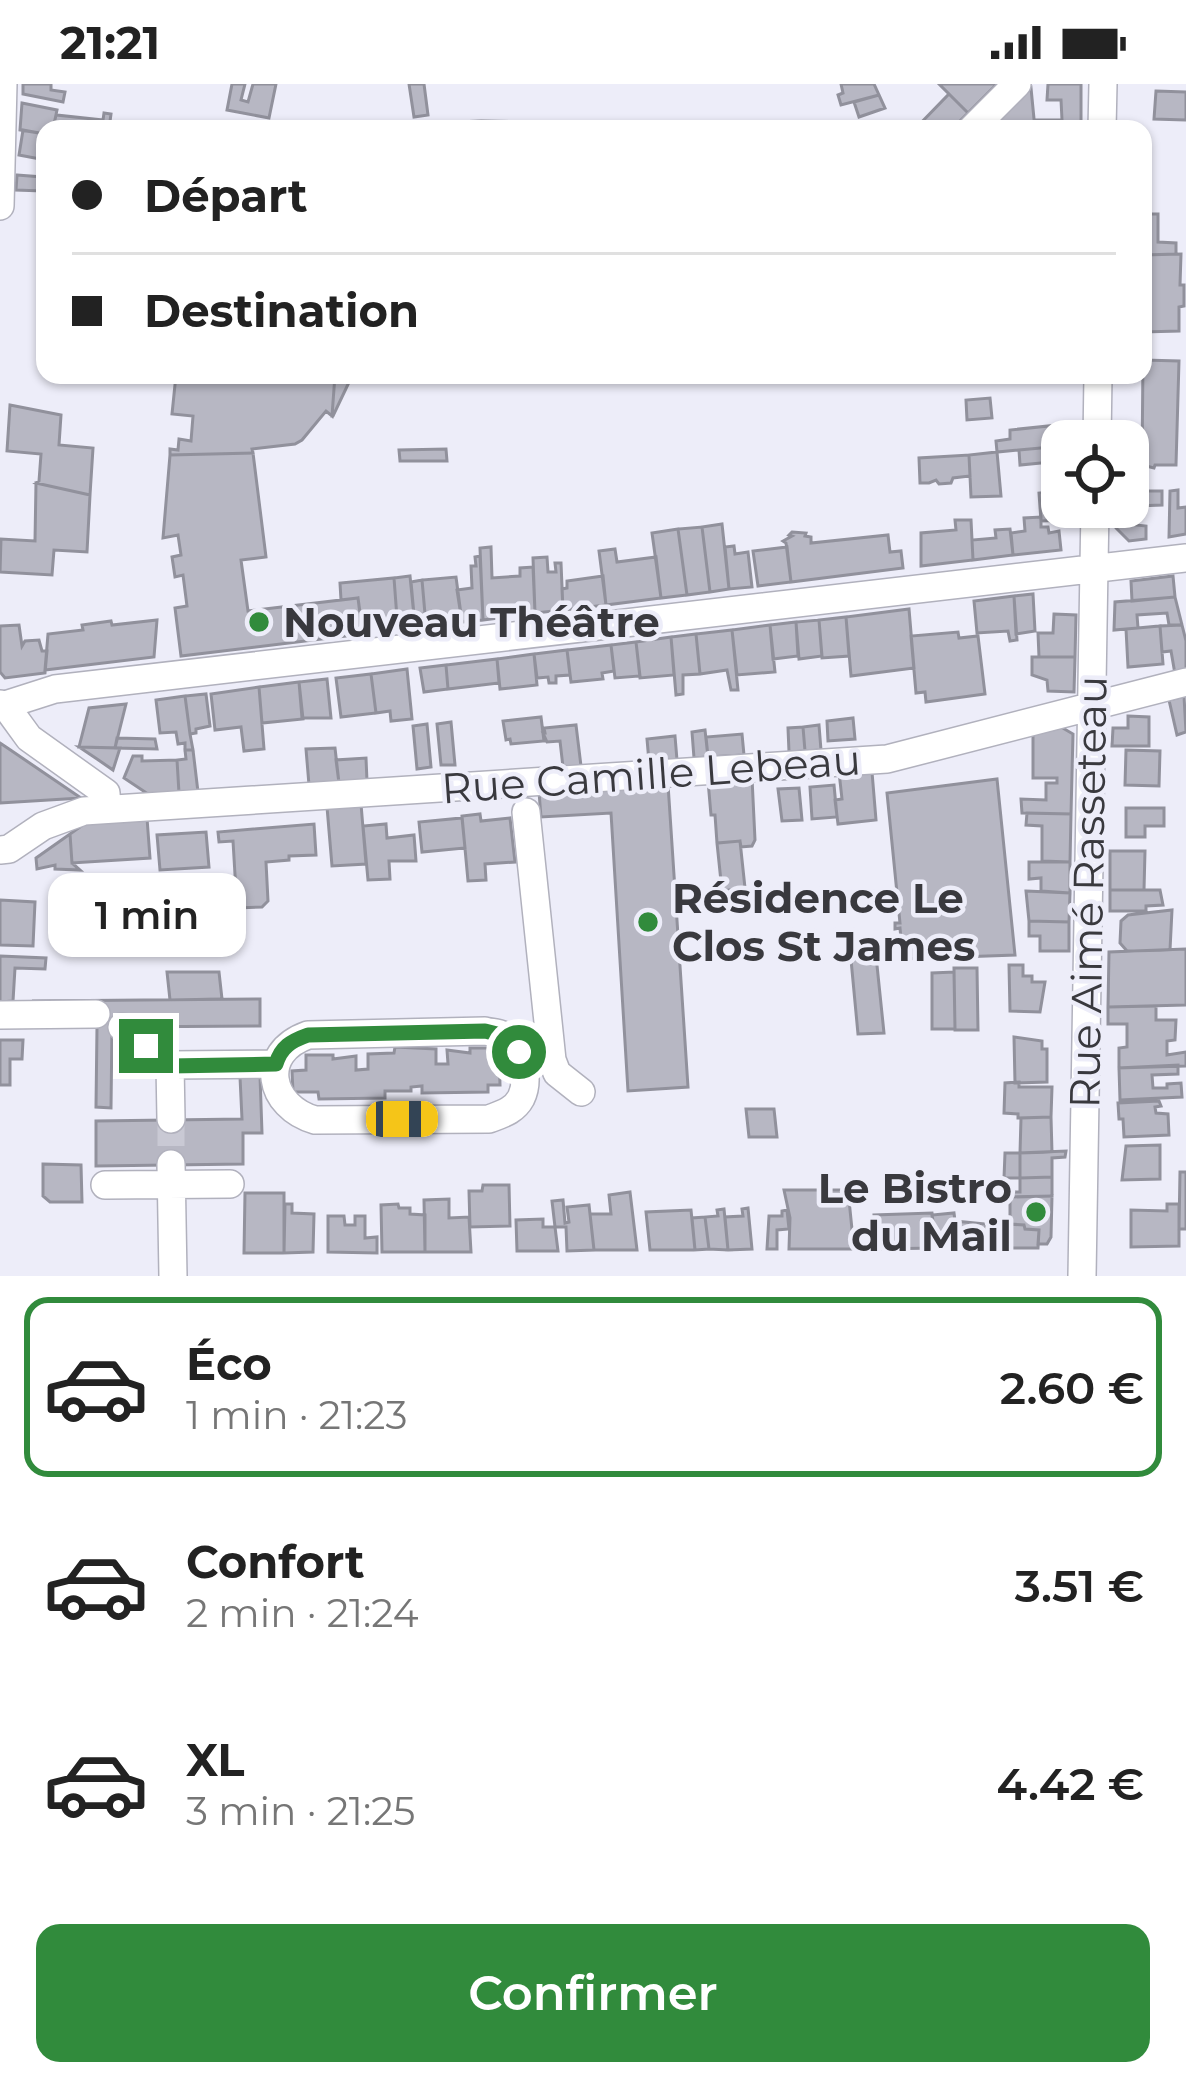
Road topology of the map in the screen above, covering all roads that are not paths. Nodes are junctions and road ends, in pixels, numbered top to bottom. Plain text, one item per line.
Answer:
1 (3, 84) edge
2 (1017, 84) edge
3 (1103, 84) edge
4 (981, 120) edge
5 (1102, 120) edge
6 (0, 206) edge
7 (1098, 384) edge
8 (1097, 420) edge
9 (1095, 528) edge
10 (1186, 557) edge
11 (1094, 568) junction
12 (1186, 682) edge
13 (2, 704) edge
14 (1092, 705) junction
15 (524, 796) junction
16 (96, 810) junction
17 (0, 850) edge
18 (96, 1015) dead end
19 (0, 1016) edge
20 (122, 1028) dead end
21 (276, 1064) junction
22 (170, 1066) junction
23 (580, 1092) dead end
24 (171, 1120) tunnel mouth
25 (172, 1175) junction
26 (230, 1184) dead end
27 (105, 1185) dead end
28 (173, 1276) edge
29 (1082, 1276) edge

1 - 6 street
2 - 4 street
3 - 5 street
7 - 8 street
9 - 11 street, Rue Aimé Rasseteau
10 - 11 street
11 - 13 street
11 - 14 street, Rue Aimé Rasseteau
12 - 14 street, Rue Camille Lebeau
13 - 16 street
14 - 15 street, Rue Camille Lebeau
14 - 29 street, Rue Aimé Rasseteau
15 - 16 street, Rue Camille Lebeau
15 - 23 street
16 - 17 street
18 - 19 street
20 - 22 street
21 - 21 street
21 - 22 street
22 - 24 street
25 - 26 street
25 - 27 street
25 - 28 street

